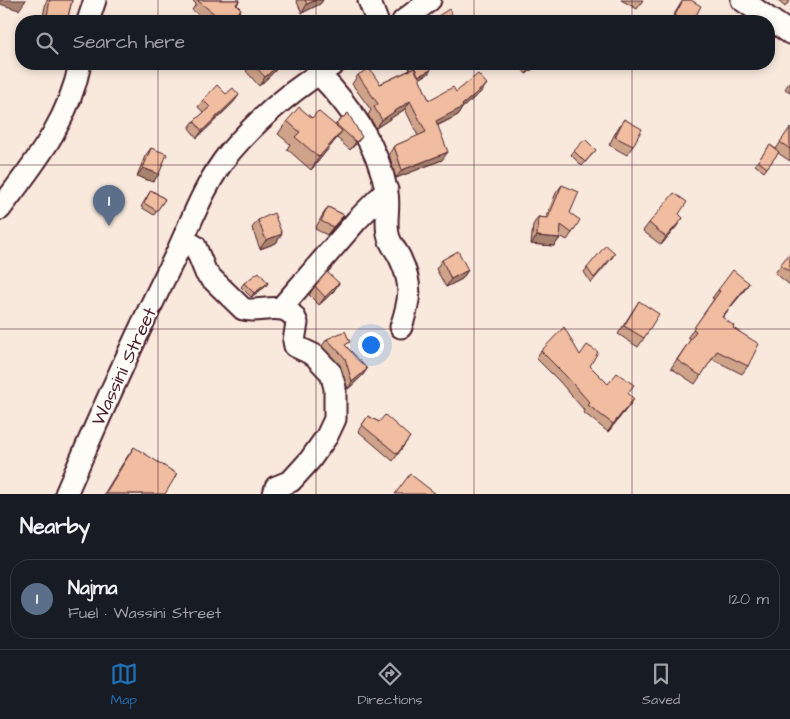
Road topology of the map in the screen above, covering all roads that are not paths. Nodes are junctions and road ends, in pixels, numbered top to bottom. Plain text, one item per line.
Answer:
1 (95, 0) edge
2 (369, 0) edge
3 (430, 0) edge
4 (742, 0) edge
5 (90, 15) edge
6 (375, 15) edge
7 (411, 15) edge
8 (764, 15) edge
9 (775, 23) edge
10 (790, 33) edge
11 (78, 70) edge
12 (323, 70) edge
13 (327, 70) edge
14 (387, 190) junction
15 (0, 209) edge
16 (183, 240) junction
17 (281, 308) junction
18 (401, 327) dead end
19 (66, 494) edge
20 (274, 494) edge

1 - 5 street
2 - 6 street
3 - 7 street
4 - 8 street
9 - 10 street
11 - 15 street
12 - 16 street, Wassini Street
13 - 14 street
14 - 17 street
14 - 18 street
16 - 17 street
16 - 19 street, Wassini Street
17 - 20 street

